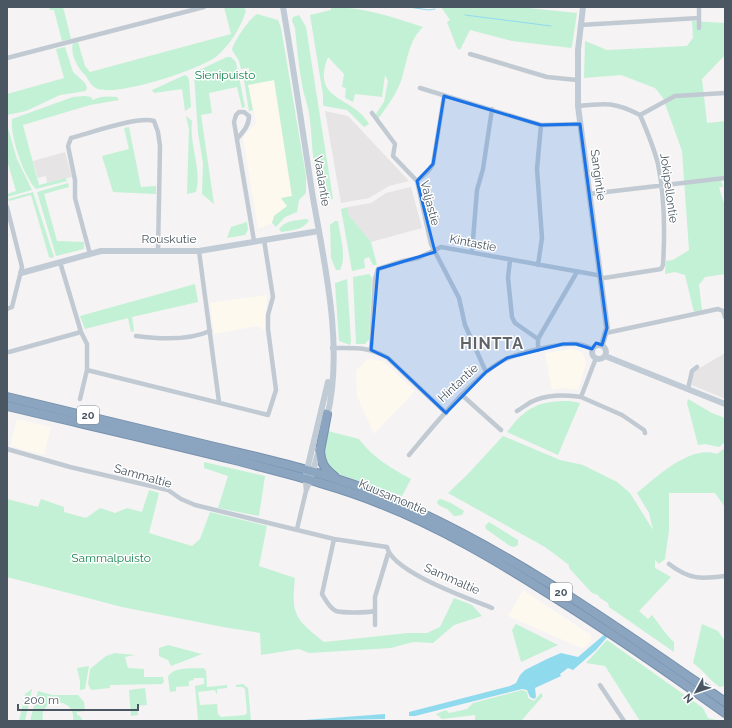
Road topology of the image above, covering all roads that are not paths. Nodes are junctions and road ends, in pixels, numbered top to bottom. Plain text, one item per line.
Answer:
1 (204, 7) edge
2 (283, 7) edge
3 (583, 7) edge
4 (698, 7) edge
5 (699, 18) junction
6 (580, 25) junction
7 (699, 28) dead end
8 (470, 54) dead end
9 (7, 58) edge
10 (577, 80) junction
11 (420, 88) dead end
12 (725, 93) edge
13 (444, 96) junction
14 (578, 106) junction
15 (492, 109) junction
16 (372, 113) dead end
17 (640, 115) junction
18 (580, 124) junction
19 (541, 125) junction
20 (237, 139) junction
21 (725, 178) edge
22 (416, 180) junction
23 (661, 186) junction
24 (589, 194) junction
25 (7, 207) edge
26 (319, 232) junction
27 (264, 240) junction
28 (254, 241) junction
29 (434, 250) junction
30 (158, 251) junction
31 (199, 251) junction
32 (472, 252) junction
33 (90, 254) junction
34 (510, 260) junction
35 (60, 262) junction
36 (538, 265) junction
37 (577, 272) junction
38 (21, 273) junction
39 (600, 277) junction
40 (7, 308) edge
41 (725, 317) edge
42 (210, 331) junction
43 (81, 332) junction
44 (606, 333) junction
45 (136, 336) dead end
46 (538, 339) junction
47 (602, 345) junction
48 (332, 348) junction
49 (592, 349) junction
50 (371, 350) junction
51 (538, 350) junction
52 (9, 352) dead end
53 (605, 356) junction
54 (332, 358) junction
55 (596, 358) junction
56 (697, 367) dead end
57 (87, 370) junction
58 (486, 372) junction
59 (688, 388) junction
60 (462, 396) junction
61 (7, 397) edge
62 (581, 397) junction
63 (80, 399) dead end
64 (219, 402) junction
65 (725, 404) edge
66 (7, 406) edge
67 (517, 410) dead end
68 (446, 413) junction
69 (327, 414) junction
70 (501, 430) dead end
71 (646, 433) dead end
72 (7, 449) edge
73 (409, 455) dead end
74 (309, 475) junction
75 (338, 480) junction
76 (296, 530) junction
77 (334, 539) junction
78 (388, 554) junction
79 (669, 564) dead end
80 (725, 576) edge
81 (492, 608) dead end
82 (374, 611) junction
83 (375, 624) dead end
84 (600, 685) dead end
85 (725, 702) edge
86 (725, 713) edge
87 (624, 721) edge

1 - 9 street
2 - 26 street, Vaalantie
3 - 6 street, Sangintie
4 - 5 street
5 - 6 street
5 - 7 street
6 - 10 street, Sangintie
8 - 10 street
10 - 14 street, Sangintie
11 - 13 street
12 - 17 street
13 - 15 street
13 - 22 street
14 - 17 street
14 - 18 street, Sangintie
15 - 19 street
15 - 32 street
16 - 22 street, Valjastie
17 - 23 street, Jokipellontie
18 - 19 street
18 - 24 street, Sangintie
19 - 36 street
20 - 20 street
20 - 28 street
21 - 23 street
22 - 29 street, Valjastie
23 - 24 street
23 - 39 street, Jokipellontie
24 - 39 street, Sangintie
25 - 38 street
26 - 27 street, Rouskutie
26 - 48 street, Vaalantie
27 - 28 street, Rouskutie
27 - 64 street
28 - 31 street, Rouskutie
29 - 32 street, Kintastie
29 - 50 street, Kintastie
29 - 58 street, Valjastie
30 - 31 street, Rouskutie
30 - 33 street, Rouskutie
30 - 33 street
31 - 42 street
32 - 34 street, Kintastie
33 - 35 street, Rouskutie
34 - 36 street, Kintastie
34 - 46 street
35 - 38 street, Rouskutie
35 - 43 street
36 - 37 street, Kintastie
37 - 39 street, Kintastie
37 - 46 street
38 - 40 street
39 - 44 street, Sangintie
41 - 44 street
42 - 45 street
42 - 64 street
43 - 52 street
43 - 57 street
44 - 47 street, Sangintie
46 - 51 street
47 - 49 street
47 - 53 street
48 - 50 street, Hintantie
48 - 54 street, Vaalantie
49 - 51 street, Hintantie
49 - 55 street
50 - 68 street, Hintantie
51 - 58 street, Hintantie
53 - 55 street
53 - 59 street
54 - 69 street, Vaalantie
54 - 74 street, Vaalantie
55 - 62 street
56 - 59 street
57 - 63 street
57 - 64 street
58 - 60 street, Hintantie
59 - 65 street
60 - 68 street, Hintantie
60 - 70 street
61 - 74 highway, Kuusamontie / 20
62 - 67 street
62 - 71 street
66 - 74 highway, Kuusamontie / 20
68 - 73 street
69 - 74 street, Vaalantie
69 - 75 highway
72 - 76 street, Sammaltie
74 - 75 highway, Kuusamontie / 20
74 - 76 street
74 - 86 highway, Kuusamontie / 20
75 - 85 highway, Kuusamontie / 20
76 - 77 street, Sammaltie
77 - 78 street, Sammaltie
77 - 82 street
78 - 81 street, Sammaltie
78 - 82 street
79 - 80 street
82 - 83 street
84 - 87 street

